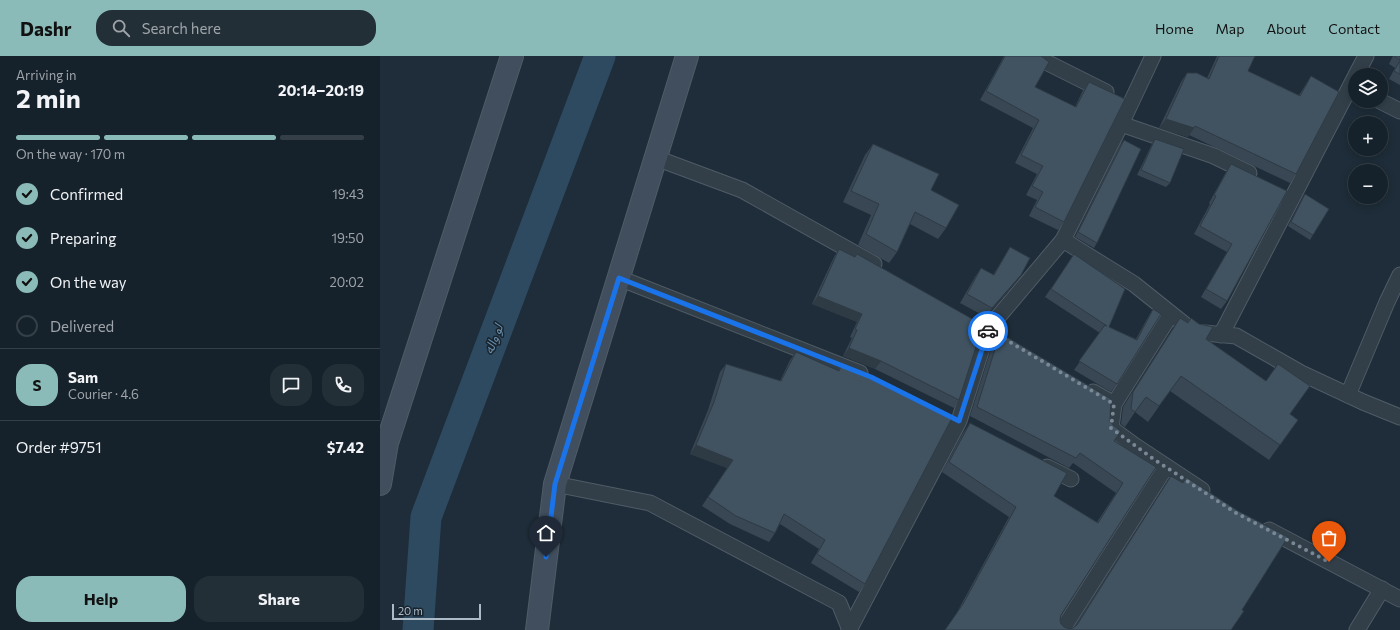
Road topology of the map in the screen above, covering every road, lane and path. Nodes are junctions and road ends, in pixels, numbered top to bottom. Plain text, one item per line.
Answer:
1 (512, 56) edge
2 (687, 56) edge
3 (1037, 56) edge
4 (1153, 56) edge
5 (1366, 56) edge
6 (1360, 68) edge
7 (1348, 91) edge
8 (1130, 104) junction
9 (1388, 105) edge
10 (1400, 111) edge
11 (1121, 124) junction
12 (656, 158) junction
13 (1260, 179) edge
14 (1063, 240) junction
15 (886, 271) edge
16 (1400, 275) edge
17 (619, 278) junction
18 (1171, 314) junction
19 (975, 321) edge
20 (988, 329) junction
21 (1220, 335) junction
22 (1002, 337) edge
23 (871, 377) edge
24 (1081, 384) edge
25 (1348, 395) junction
26 (1114, 404) junction
27 (946, 414) edge
28 (1400, 417) edge
29 (959, 421) junction
30 (973, 428) edge
31 (1036, 461) edge
32 (1166, 467) junction
33 (1070, 479) dead end
34 (380, 484) edge
35 (555, 484) junction
36 (1211, 496) edge
37 (1257, 524) edge
38 (1382, 589) junction
39 (1400, 599) edge
40 (850, 629) edge
41 (536, 630) edge
42 (1062, 630) edge
43 (1356, 630) edge

1 - 34 street
2 - 12 street
3 - 8 lane
4 - 8 lane
5 - 6 lane
7 - 21 lane
8 - 11 lane
9 - 10 lane
11 - 13 lane
11 - 14 lane
12 - 15 lane
12 - 17 street
14 - 18 lane
14 - 20 lane
16 - 25 lane
17 - 23 lane
17 - 35 street
18 - 21 lane
18 - 26 lane
19 - 20 lane
20 - 22 lane
20 - 29 lane
21 - 25 lane
24 - 26 lane
25 - 28 lane
26 - 32 lane
27 - 29 lane
29 - 30 lane
29 - 40 lane
31 - 33 lane
32 - 36 lane
32 - 42 lane
35 - 40 lane
35 - 41 street
37 - 38 lane
38 - 39 lane
38 - 43 lane

